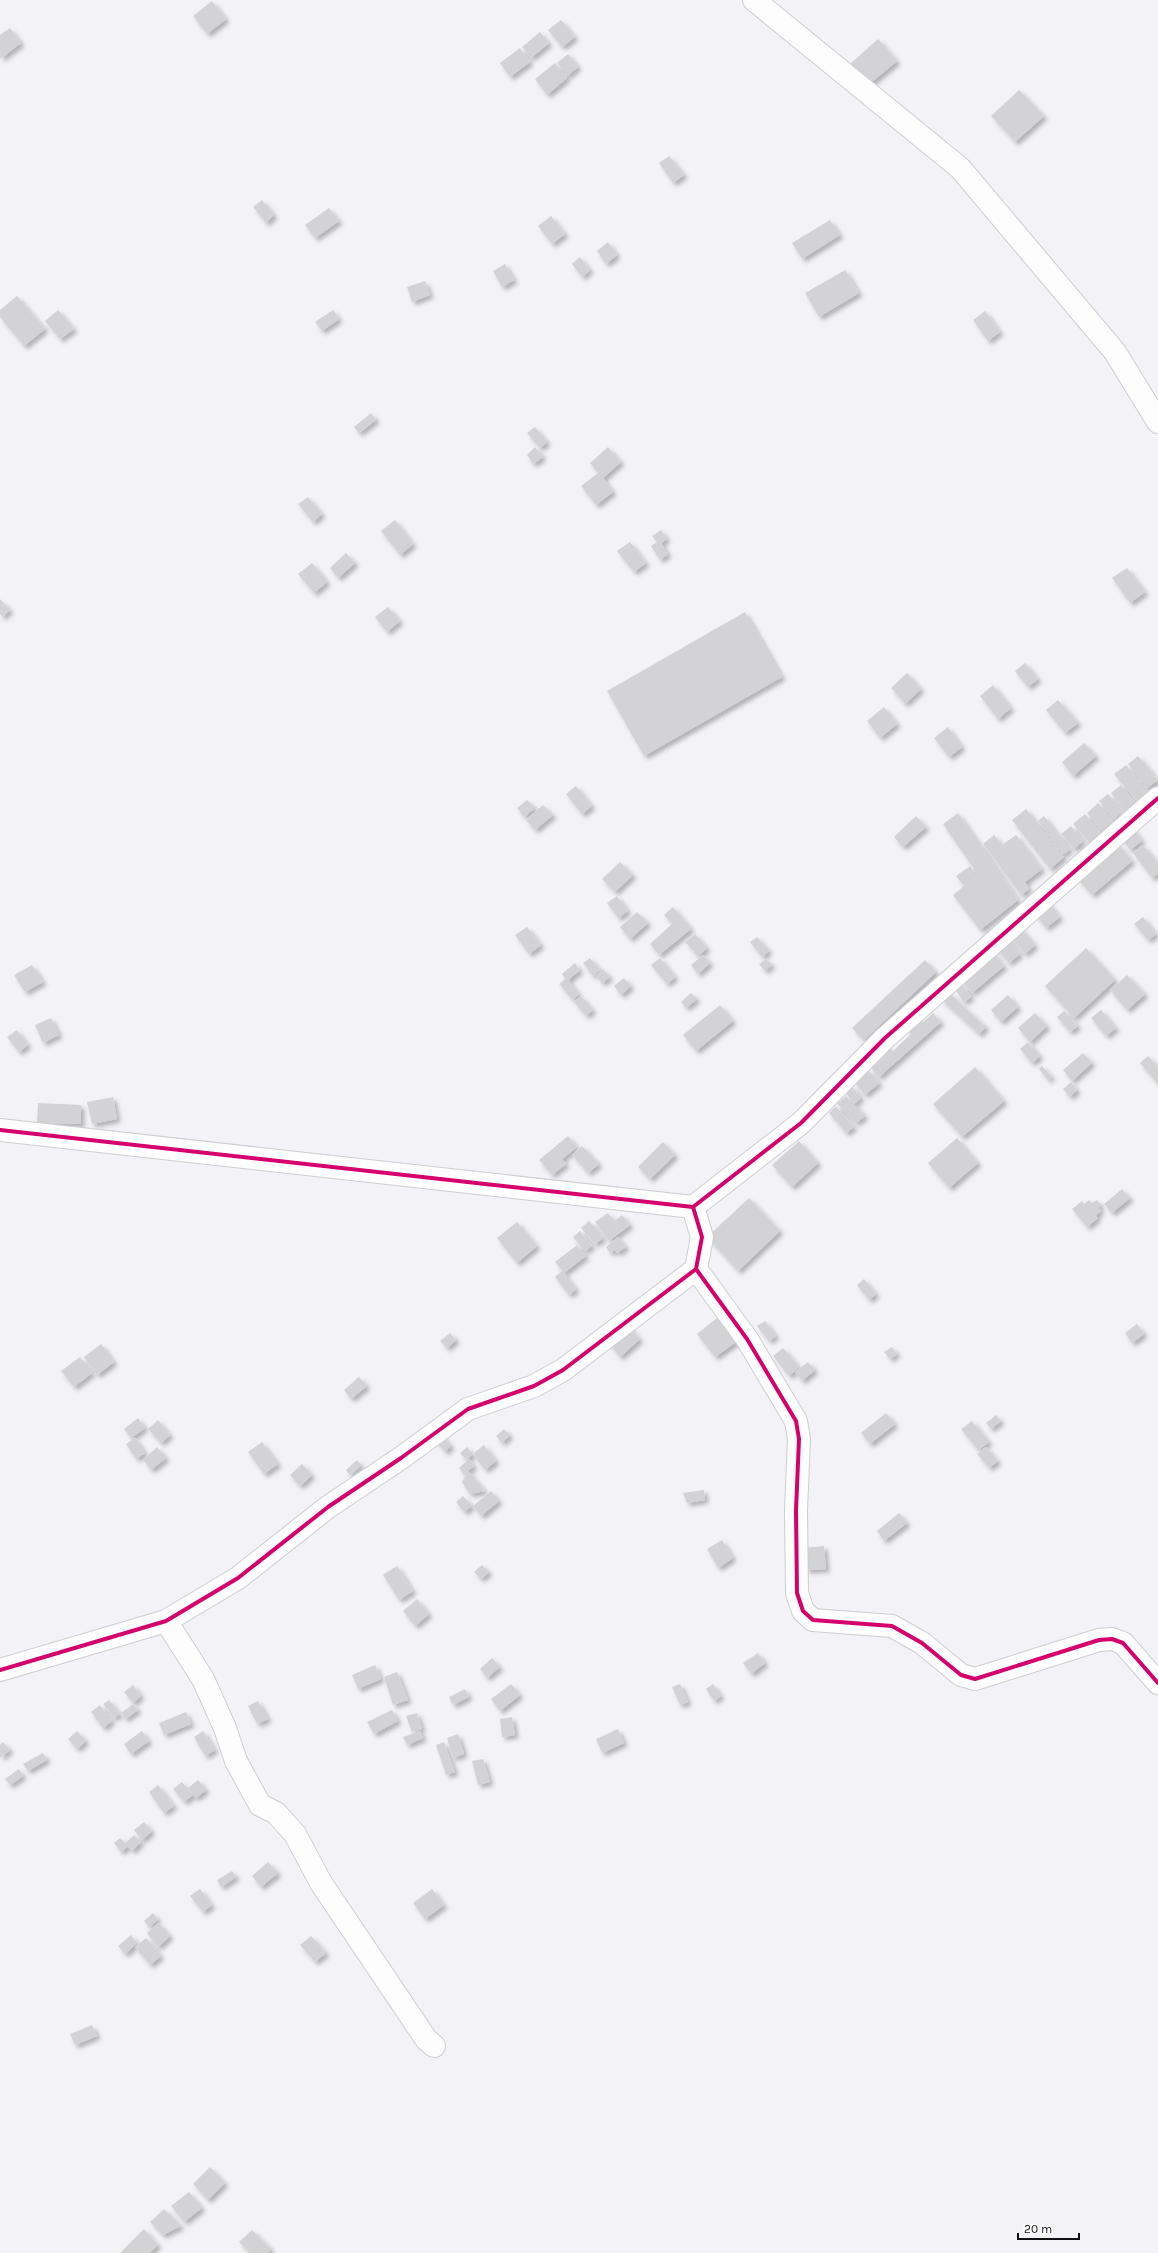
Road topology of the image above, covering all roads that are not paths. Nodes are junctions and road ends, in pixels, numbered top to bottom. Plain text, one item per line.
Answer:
1 (754, 0) edge
2 (1158, 422) edge
3 (1158, 798) edge
4 (0, 1130) edge
5 (693, 1207) junction
6 (696, 1269) junction
7 (166, 1621) junction
8 (0, 1670) edge
9 (1158, 1683) edge
10 (434, 2046) dead end

1 - 2 street
3 - 5 street
4 - 5 street
5 - 6 street
6 - 7 street
6 - 9 street
7 - 8 street
7 - 10 street

